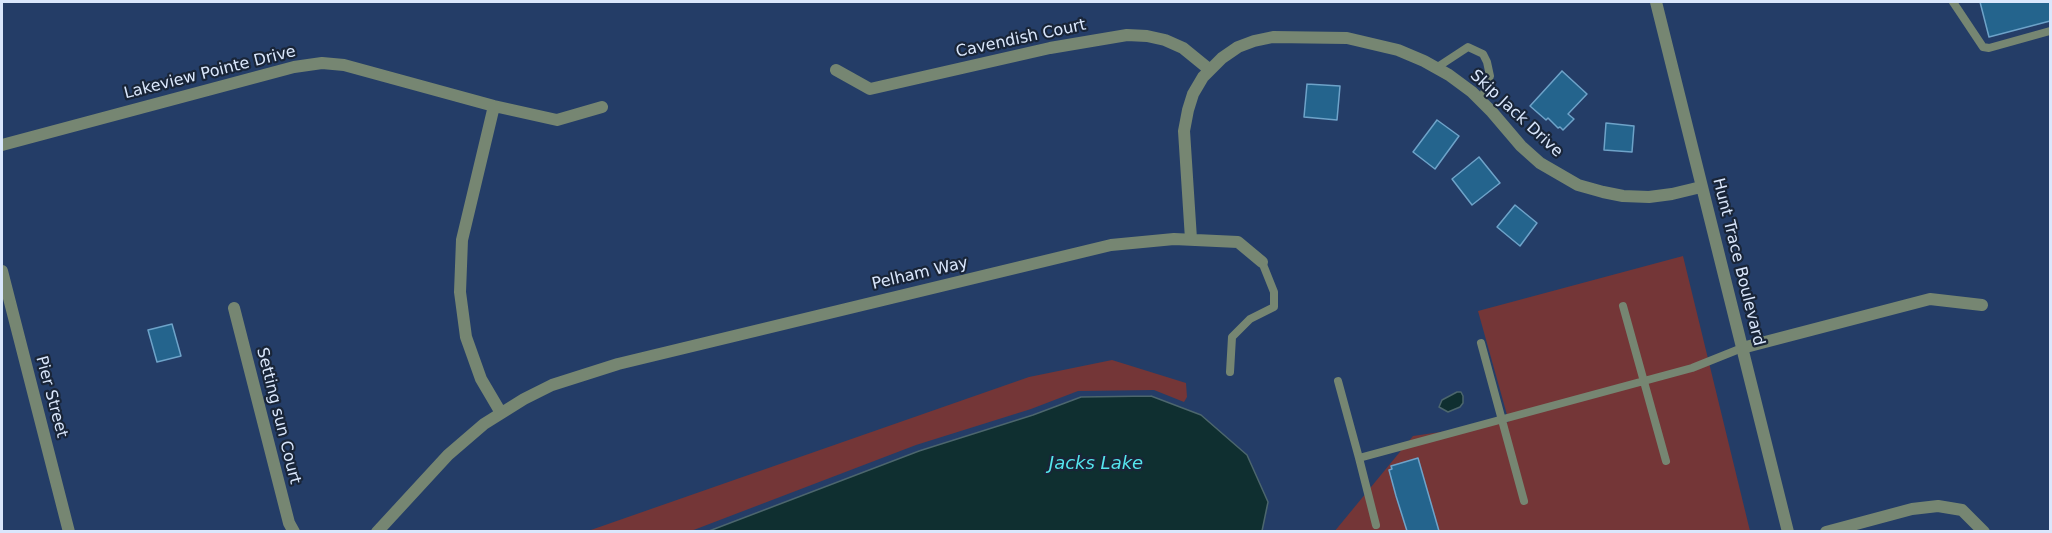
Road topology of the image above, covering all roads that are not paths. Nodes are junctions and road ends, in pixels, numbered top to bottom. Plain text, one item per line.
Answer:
1 (1656, 2) edge
2 (1953, 2) edge
3 (2050, 31) edge
4 (1436, 68) junction
5 (836, 70) dead end
6 (1210, 70) junction
7 (1481, 101) junction
8 (494, 106) junction
9 (602, 107) dead end
10 (2, 145) edge
11 (1701, 187) junction
12 (1191, 239) junction
13 (1262, 262) joint
14 (2, 271) edge
15 (1982, 305) dead end
16 (1623, 306) dead end
17 (234, 308) dead end
18 (1481, 343) dead end
19 (1742, 348) junction
20 (1230, 372) dead end
21 (1338, 381) dead end
22 (1642, 382) junction
23 (501, 413) junction
24 (1502, 419) junction
25 (1359, 458) junction
26 (1665, 461) dead end
27 (1524, 501) dead end
28 (1376, 525) dead end
29 (69, 531) edge
30 (294, 531) edge
31 (377, 531) edge
32 (1788, 531) edge
33 (1826, 531) edge
34 (1984, 531) edge

1 - 11 street, Hunt Trace Boulevard
2 - 3 lane
4 - 6 street, Skip Jack Drive
4 - 7 street, Skip Jack Drive
4 - 7 lane
5 - 6 street, Cavendish Court
6 - 12 street, Skip Jack Drive
7 - 11 street, Skip Jack Drive
8 - 9 street, Lakeview Pointe Drive
8 - 10 street, Lakeview Pointe Drive
8 - 23 street
11 - 19 street, Hunt Trace Boulevard
12 - 13 street, Pelham Way
12 - 23 street, Pelham Way
13 - 20 lane
14 - 29 street, Pier Street
15 - 19 street
16 - 22 lane
17 - 30 street, Setting sun Court
18 - 24 lane
19 - 22 lane
19 - 32 street, Hunt Trace Boulevard
21 - 25 lane
22 - 24 lane
22 - 26 lane
23 - 31 street, Pelham Way
24 - 25 lane
24 - 27 lane
25 - 28 lane
33 - 34 street

